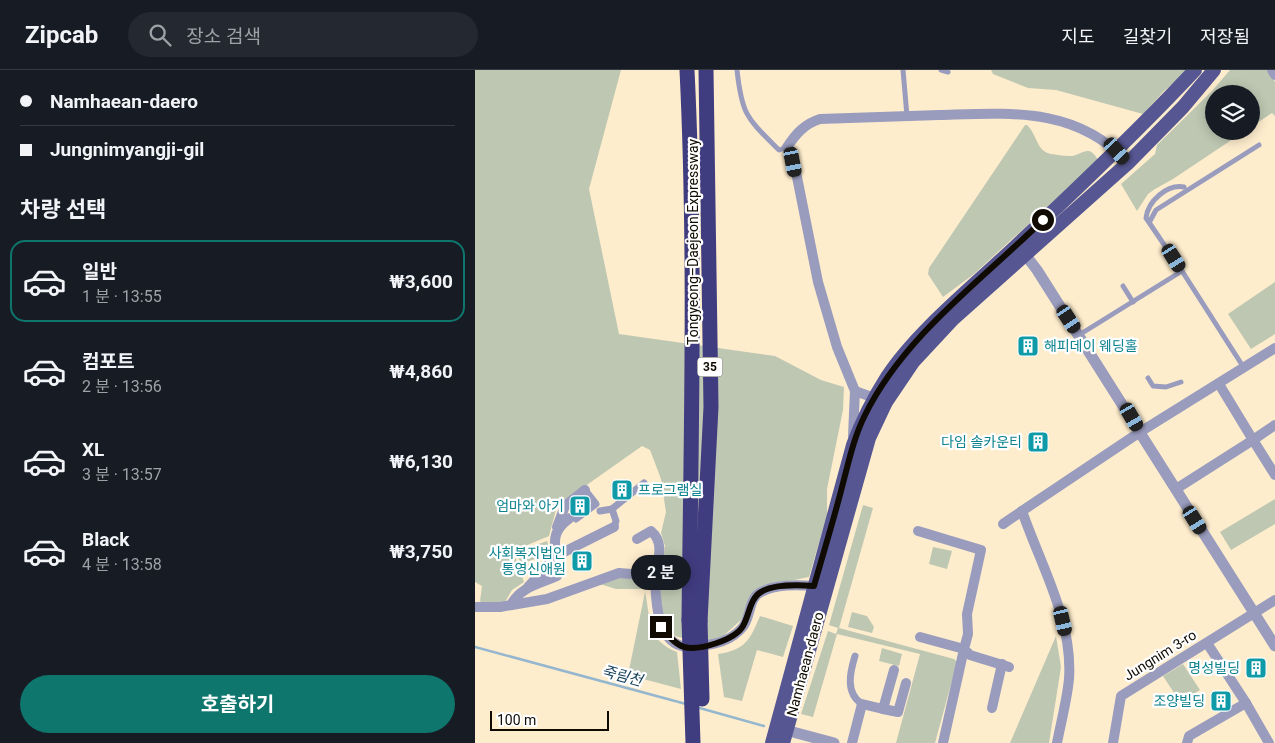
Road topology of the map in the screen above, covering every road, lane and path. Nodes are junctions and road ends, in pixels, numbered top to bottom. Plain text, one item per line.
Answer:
1 (687, 70) edge
2 (706, 70) edge
3 (737, 70) edge
4 (903, 70) edge
5 (941, 70) edge
6 (1195, 70) edge
7 (1214, 70) edge
8 (1272, 70) edge
9 (948, 72) dead end
10 (1275, 75) edge
11 (907, 116) junction
12 (1259, 145) dead end
13 (787, 147) junction
14 (1117, 151) junction
15 (1128, 163) junction
16 (1184, 187) dead end
17 (1150, 221) junction
18 (1022, 250) junction
19 (1182, 271) junction
20 (1123, 286) dead end
21 (1133, 302) junction
22 (1079, 336) junction
23 (1275, 348) edge
24 (1244, 368) junction
25 (1148, 378) dead end
26 (1181, 382) dead end
27 (1219, 384) junction
28 (855, 391) junction
29 (880, 400) junction
30 (1275, 426) edge
31 (1140, 432) junction
32 (1253, 440) junction
33 (853, 445) junction
34 (1275, 475) edge
35 (644, 484) dead end
36 (1176, 489) junction
37 (585, 490) joint
38 (612, 509) junction
39 (600, 511) dead end
40 (1022, 511) junction
41 (573, 518) joint
42 (1003, 524) dead end
43 (557, 527) junction
44 (614, 527) joint
45 (918, 531) dead end
46 (637, 539) dead end
47 (556, 556) junction
48 (557, 576) dead end
49 (655, 576) junction
50 (814, 586) junction
51 (528, 587) junction
52 (1275, 600) edge
53 (511, 605) junction
54 (475, 607) edge
55 (1255, 614) junction
56 (694, 621) junction
57 (920, 637) dead end
58 (1207, 643) junction
59 (1275, 646) edge
60 (964, 649) junction
61 (855, 656) dead end
62 (893, 670) dead end
63 (906, 683) dead end
64 (1246, 703) junction
65 (862, 704) junction
66 (992, 708) dead end
67 (883, 709) junction
68 (782, 734) edge
69 (693, 743) edge
70 (704, 743) edge
71 (772, 743) edge
72 (834, 743) edge
73 (852, 743) edge
74 (943, 743) edge
75 (1057, 743) edge
76 (1113, 743) edge
77 (1187, 743) edge
78 (1269, 743) edge

1 - 56 highway, Tongyeong–Daejeon Expressway / 35
2 - 56 highway, Tongyeong–Daejeon Expressway / 35
3 - 13 lane
4 - 11 lane
5 - 9 lane
6 - 14 main road, Namhaean-daero
7 - 15 main road, Namhaean-daero
8 - 10 street
11 - 13 street
11 - 14 street
12 - 17 lane
13 - 28 street
14 - 15 street
14 - 18 main road, Namhaean-daero
15 - 18 main road, Namhaean-daero
16 - 17 lane
17 - 19 lane
18 - 22 street
18 - 29 main road, Namhaean-daero
19 - 21 lane
19 - 24 lane
20 - 21 lane
21 - 22 lane
22 - 31 street
23 - 24 street
24 - 27 street
25 - 26 lane
27 - 31 street
27 - 32 street
28 - 29 street
28 - 33 street
29 - 33 main road, Namhaean-daero
29 - 68 main road, Namhaean-daero
30 - 32 street
31 - 36 street
31 - 40 street
32 - 34 street
32 - 36 street
33 - 50 main road, Namhaean-daero
35 - 38 street
36 - 55 street
37 - 41 street
37 - 43 street
38 - 39 street
38 - 44 street
40 - 42 street
40 - 75 street
41 - 43 street
43 - 47 street
44 - 47 street
45 - 60 street
46 - 49 street
47 - 51 street
48 - 51 street
49 - 50 street
49 - 53 street
50 - 68 main road, Namhaean-daero
51 - 53 street
52 - 55 street, Jungnim 3-ro
53 - 54 street
55 - 58 street, Jungnim 3-ro
55 - 59 street
56 - 69 highway, Tongyeong–Daejeon Expressway / 35, bridge
56 - 70 highway, Tongyeong–Daejeon Expressway / 35, bridge
57 - 60 street
58 - 64 street
58 - 76 street, Jungnim 3-ro
60 - 66 street
60 - 74 street
61 - 65 street
62 - 67 street
63 - 67 street
64 - 77 street
64 - 78 street
65 - 67 street
65 - 73 street
68 - 71 main road, Namhaean-daero
68 - 72 street

